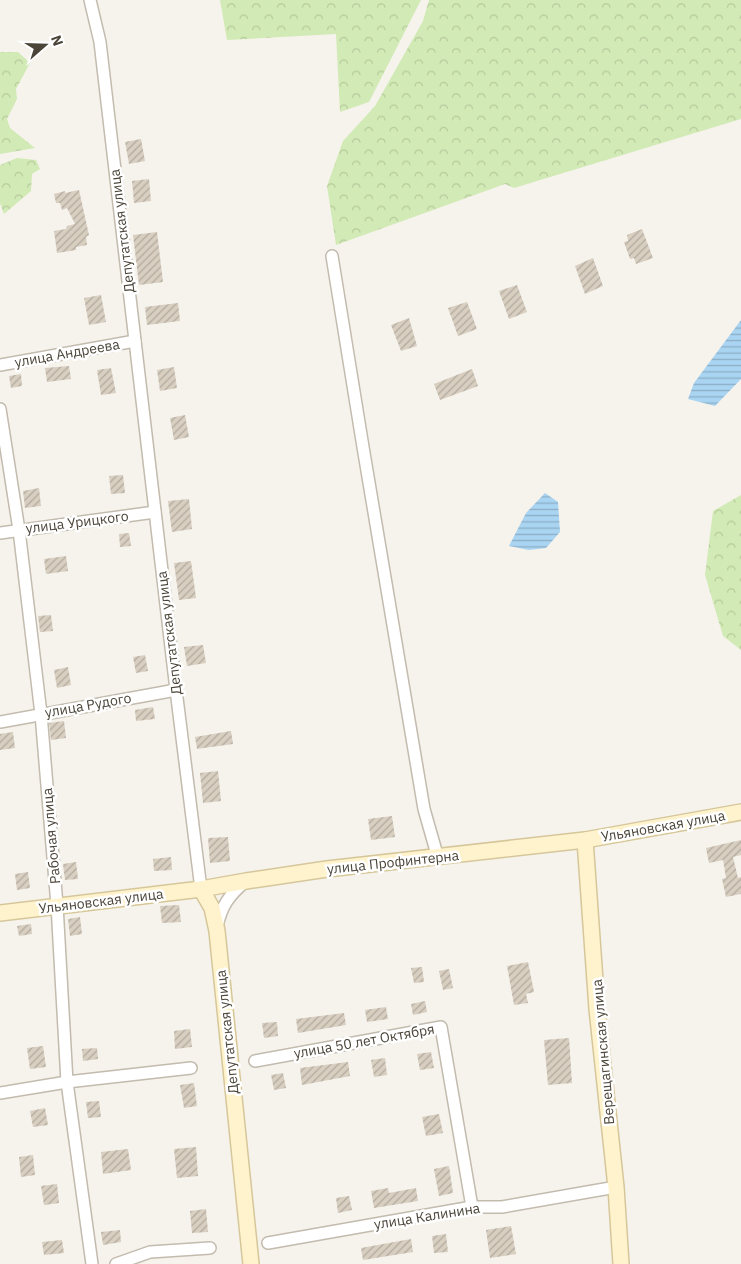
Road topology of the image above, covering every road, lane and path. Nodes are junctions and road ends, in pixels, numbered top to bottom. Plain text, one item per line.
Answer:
1 (90, 0) edge
2 (332, 256) dead end
3 (135, 341) junction
4 (0, 365) edge
5 (0, 409) edge
6 (155, 512) junction
7 (19, 530) junction
8 (0, 533) edge
9 (176, 690) junction
10 (41, 714) junction
11 (0, 722) edge
12 (741, 812) edge
13 (585, 840) junction
14 (438, 858) junction
15 (246, 880) junction
16 (201, 889) junction
17 (57, 905) junction
18 (0, 912) edge
19 (217, 931) junction
20 (255, 1061) dead end
21 (191, 1068) dead end
22 (67, 1082) junction
23 (0, 1093) edge
24 (616, 1187) junction
25 (472, 1207) junction
26 (268, 1243) dead end
27 (210, 1248) dead end
28 (92, 1264) edge
29 (116, 1264) edge
30 (251, 1264) edge
31 (621, 1264) edge

1 - 3 street, Депутатская улица
2 - 14 street
3 - 4 street, улица Андреева
3 - 6 street, Депутатская улица
5 - 7 street, Рабочая улица
6 - 7 street, улица Урицкого
6 - 9 street, Депутатская улица
7 - 8 street, улица Урицкого
7 - 10 street, Рабочая улица
9 - 10 street, улица Рудого
9 - 16 street, Депутатская улица
10 - 11 street, улица Рудого
10 - 17 street, Рабочая улица
12 - 13 main road, Ульяновская улица
13 - 14 main road, улица Профинтерна
13 - 24 main road, Верещагинская улица
14 - 15 main road, улица Профинтерна
15 - 16 main road, улица Профинтерна
15 - 19 street
16 - 17 main road, Ульяновская улица
16 - 19 main road, Депутатская улица
17 - 18 main road, Ульяновская улица
17 - 22 street, Рабочая улица
19 - 30 main road, Депутатская улица
20 - 25 street, улица 50 лет Октября
21 - 22 street
22 - 23 street
22 - 28 street, Рабочая улица
24 - 25 street, улица Калинина
24 - 31 main road, Верещагинская улица
25 - 26 street, улица Калинина
27 - 29 street

